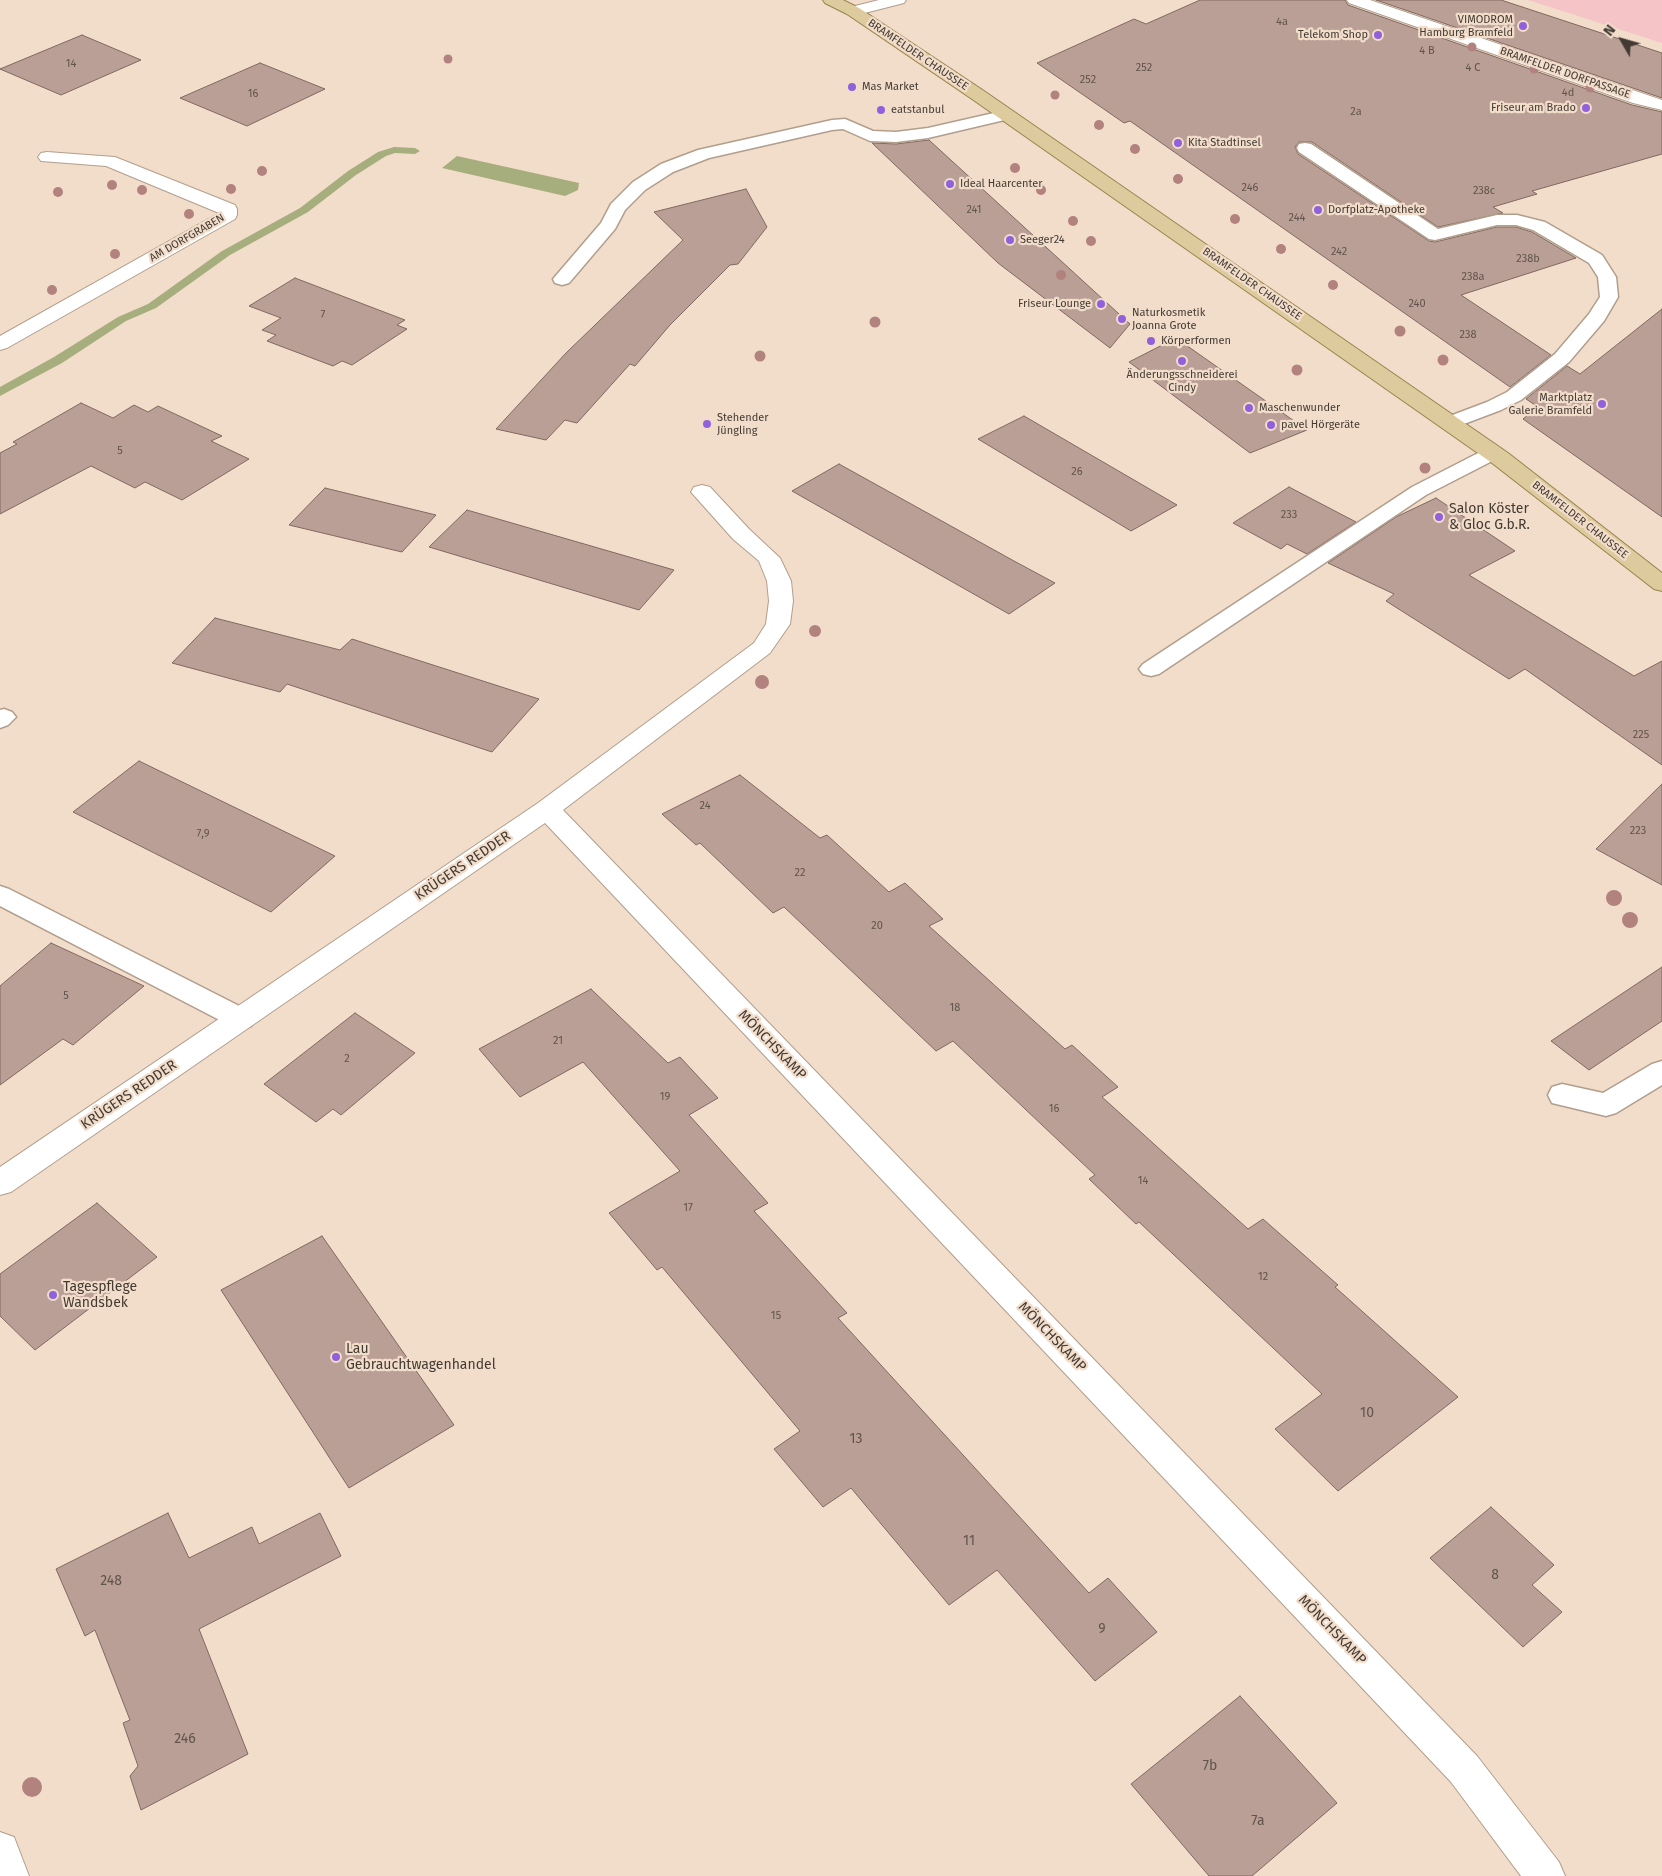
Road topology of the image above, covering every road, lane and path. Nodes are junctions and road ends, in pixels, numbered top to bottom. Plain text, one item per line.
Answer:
1 (830, 0) edge
2 (898, 0) edge
3 (1355, 0) edge
4 (853, 11) junction
5 (1662, 105) edge
6 (1007, 115) junction
7 (1306, 148) dead end
8 (47, 156) dead end
9 (562, 279) dead end
10 (0, 344) edge
11 (1450, 423) junction
12 (1493, 454) junction
13 (702, 492) dead end
14 (1662, 584) edge
15 (1151, 669) dead end
16 (547, 809) junction
17 (0, 895) edge
18 (241, 1019) junction
19 (1662, 1072) edge
20 (1562, 1095) dead end
21 (0, 1184) edge
22 (0, 1851) edge
23 (9, 1876) edge
24 (1545, 1876) edge

1 - 4 main road, BRAMFELDER CHAUSSEE
2 - 4 street
3 - 5 street, BRAMFELDER DORFPASSAGE
4 - 6 main road, BRAMFELDER CHAUSSEE
6 - 9 lane
6 - 11 main road, BRAMFELDER CHAUSSEE
7 - 11 lane
8 - 10 street, AM DORFGRABEN
11 - 12 main road, BRAMFELDER CHAUSSEE
12 - 14 main road, BRAMFELDER CHAUSSEE
12 - 15 lane
13 - 16 street, KRÜGERS REDDER
16 - 18 street, KRÜGERS REDDER
16 - 24 street, MÖNCHSKAMP
17 - 18 lane
18 - 21 street, KRÜGERS REDDER
19 - 20 lane
22 - 23 street

